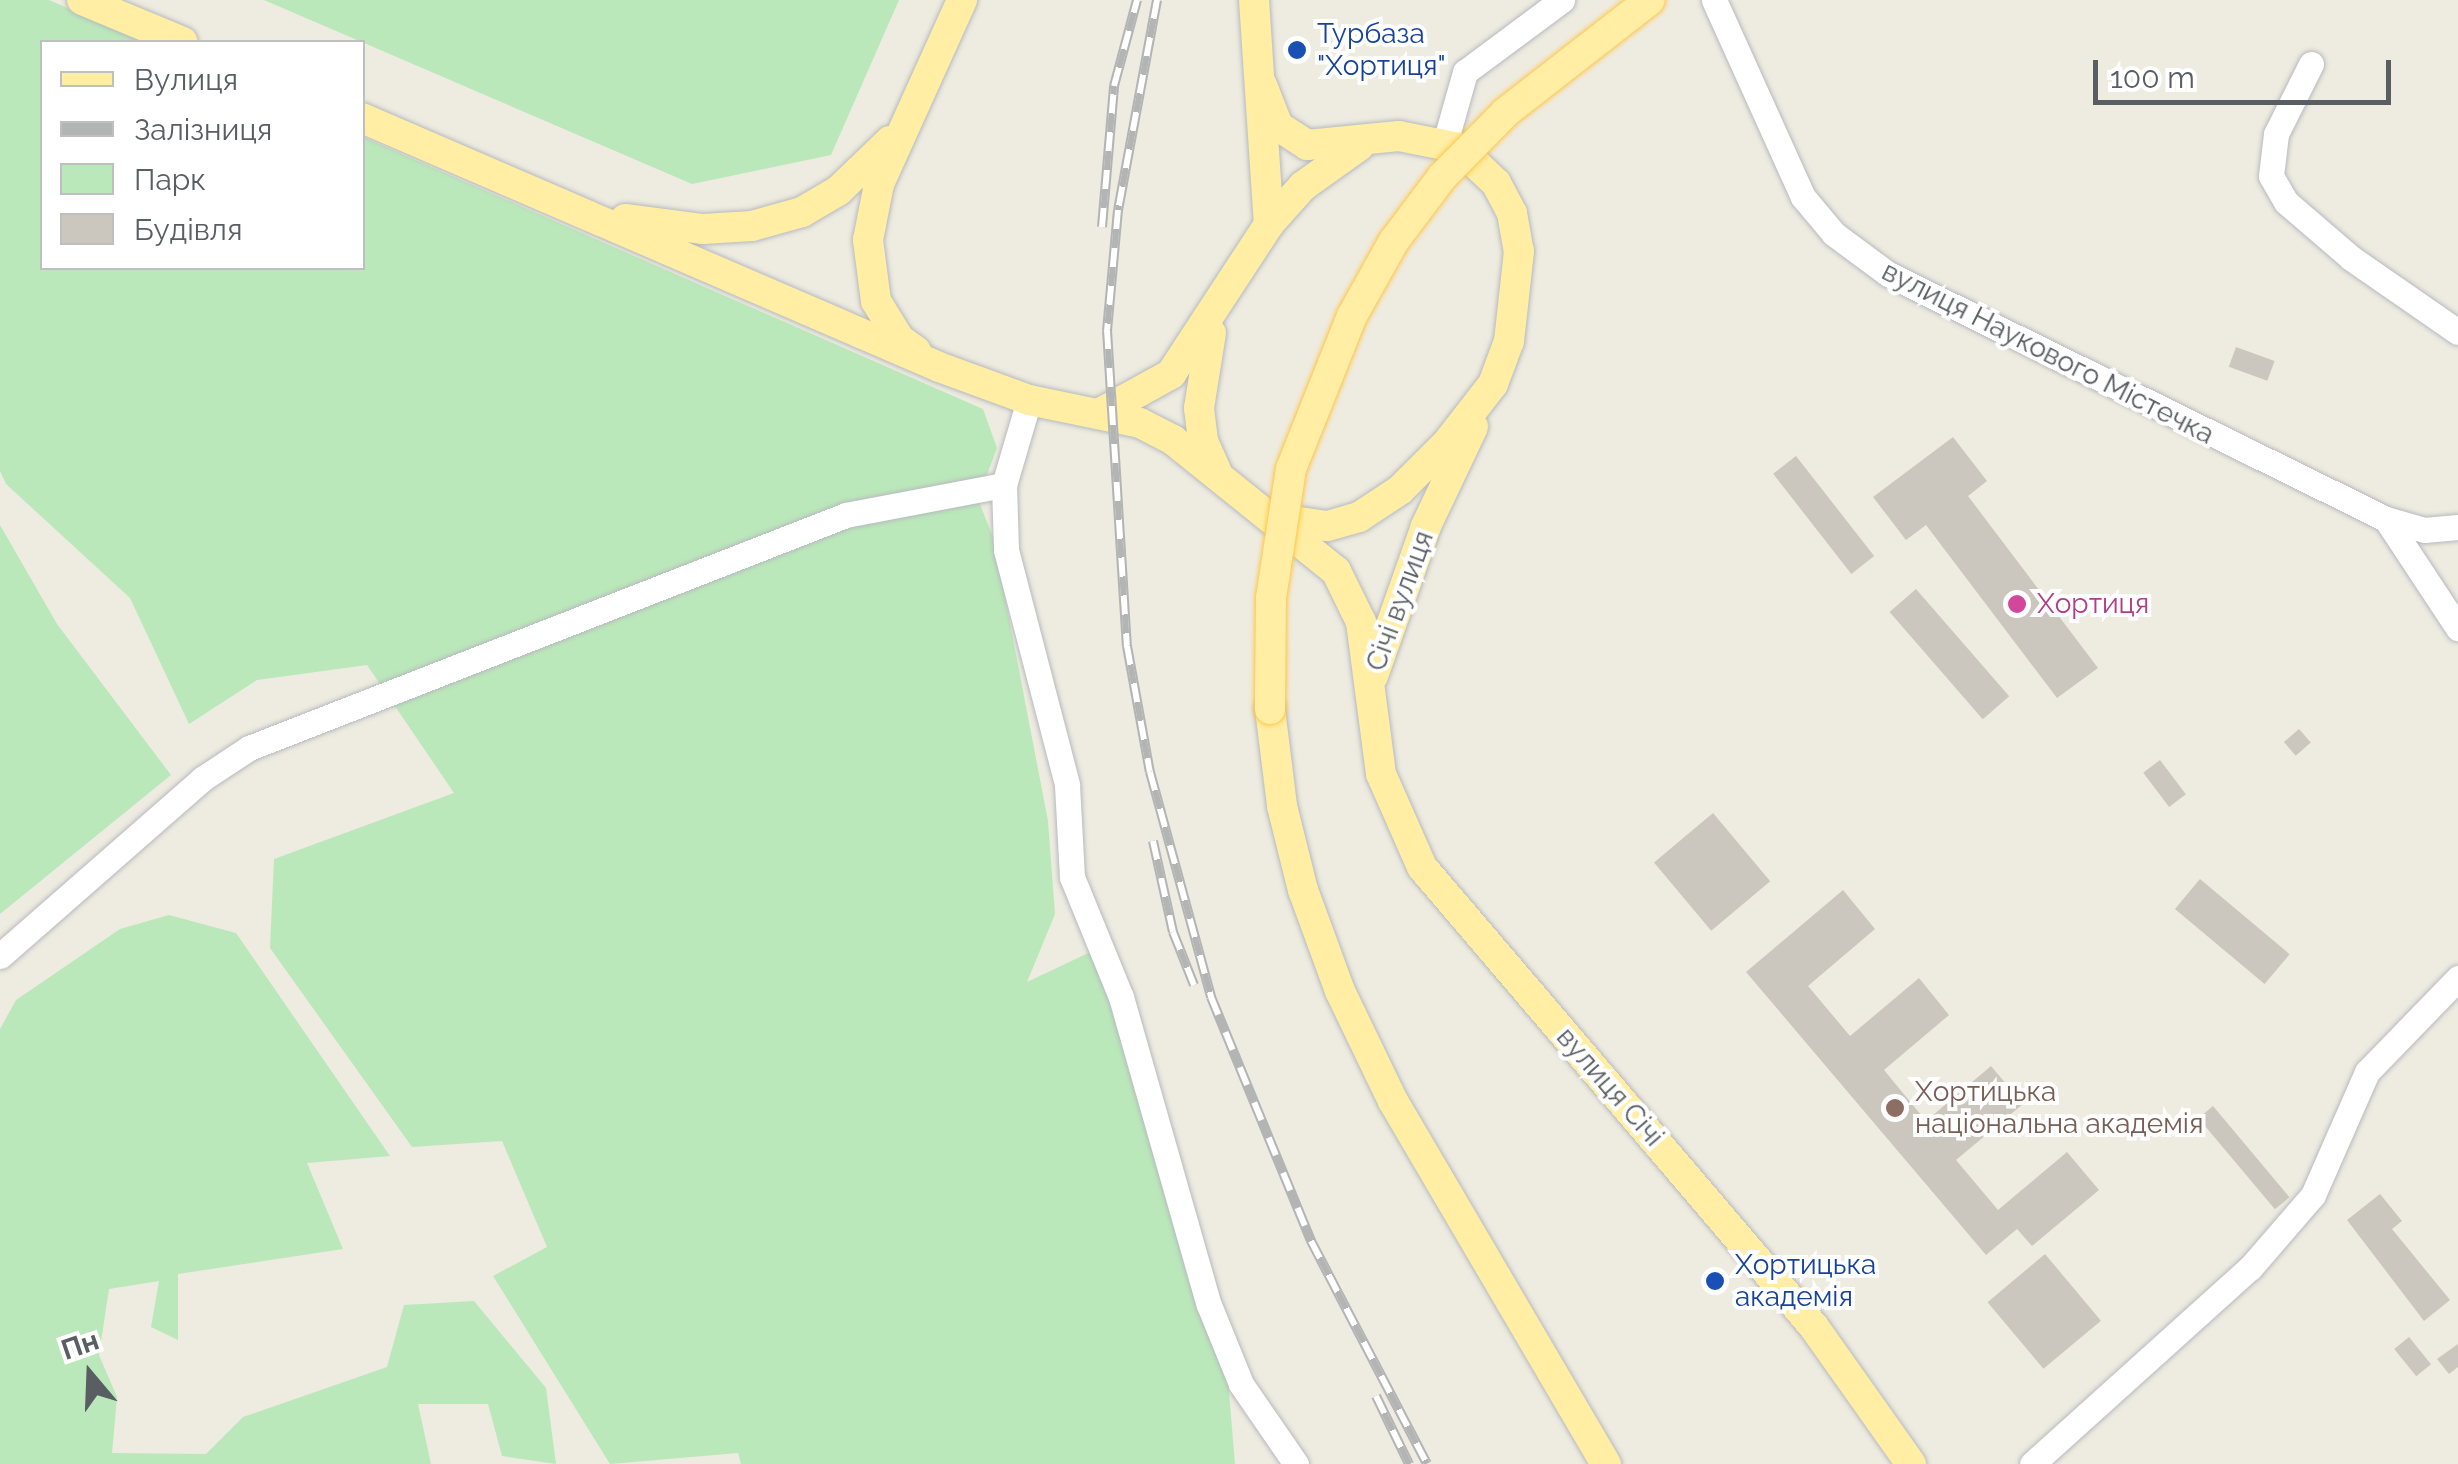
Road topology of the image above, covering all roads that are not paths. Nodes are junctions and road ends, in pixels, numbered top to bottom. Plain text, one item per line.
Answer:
1 (82, 0) edge
2 (962, 0) edge
3 (1254, 0) edge
4 (1650, 0) edge
5 (1714, 0) edge
6 (1560, 1) edge
7 (178, 40) edge
8 (2311, 64) dead end
9 (1262, 85) junction
10 (365, 119) edge
11 (902, 127) junction
12 (1366, 142) junction
13 (1445, 143) junction
14 (564, 203) junction
15 (1269, 224) junction
16 (1218, 310) junction
17 (2458, 332) edge
18 (940, 367) junction
19 (1493, 384) junction
20 (1029, 400) junction
21 (1104, 411) junction
22 (1218, 475) junction
23 (1004, 484) junction
24 (1260, 514) junction
25 (2386, 519) junction
26 (2458, 528) edge
27 (2458, 628) edge
28 (1372, 684) junction
29 (0, 956) edge
30 (2458, 978) edge
31 (1296, 1464) edge
32 (1606, 1464) edge
33 (1910, 1464) edge
34 (2032, 1464) edge

1 - 7 main road
2 - 11 main road
3 - 9 main road
4 - 32 main road, bridge
5 - 25 street, вулиця Наукового Містечка
6 - 13 street
8 - 17 street
9 - 12 main road
9 - 15 main road
10 - 14 main road
11 - 14 main road
11 - 18 main road
12 - 13 main road
12 - 15 main road
13 - 19 main road
14 - 18 main road
15 - 16 main road
16 - 21 main road
16 - 22 main road
18 - 20 main road
19 - 24 main road
19 - 28 main road, Січі вулиця
20 - 21 main road
20 - 23 street
21 - 22 main road
22 - 24 main road
23 - 29 street
23 - 31 street
24 - 28 main road, Січі вулиця
25 - 26 street, вулиця Наукового Містечка
25 - 27 street
28 - 33 main road, вулиця Січі
30 - 34 street

